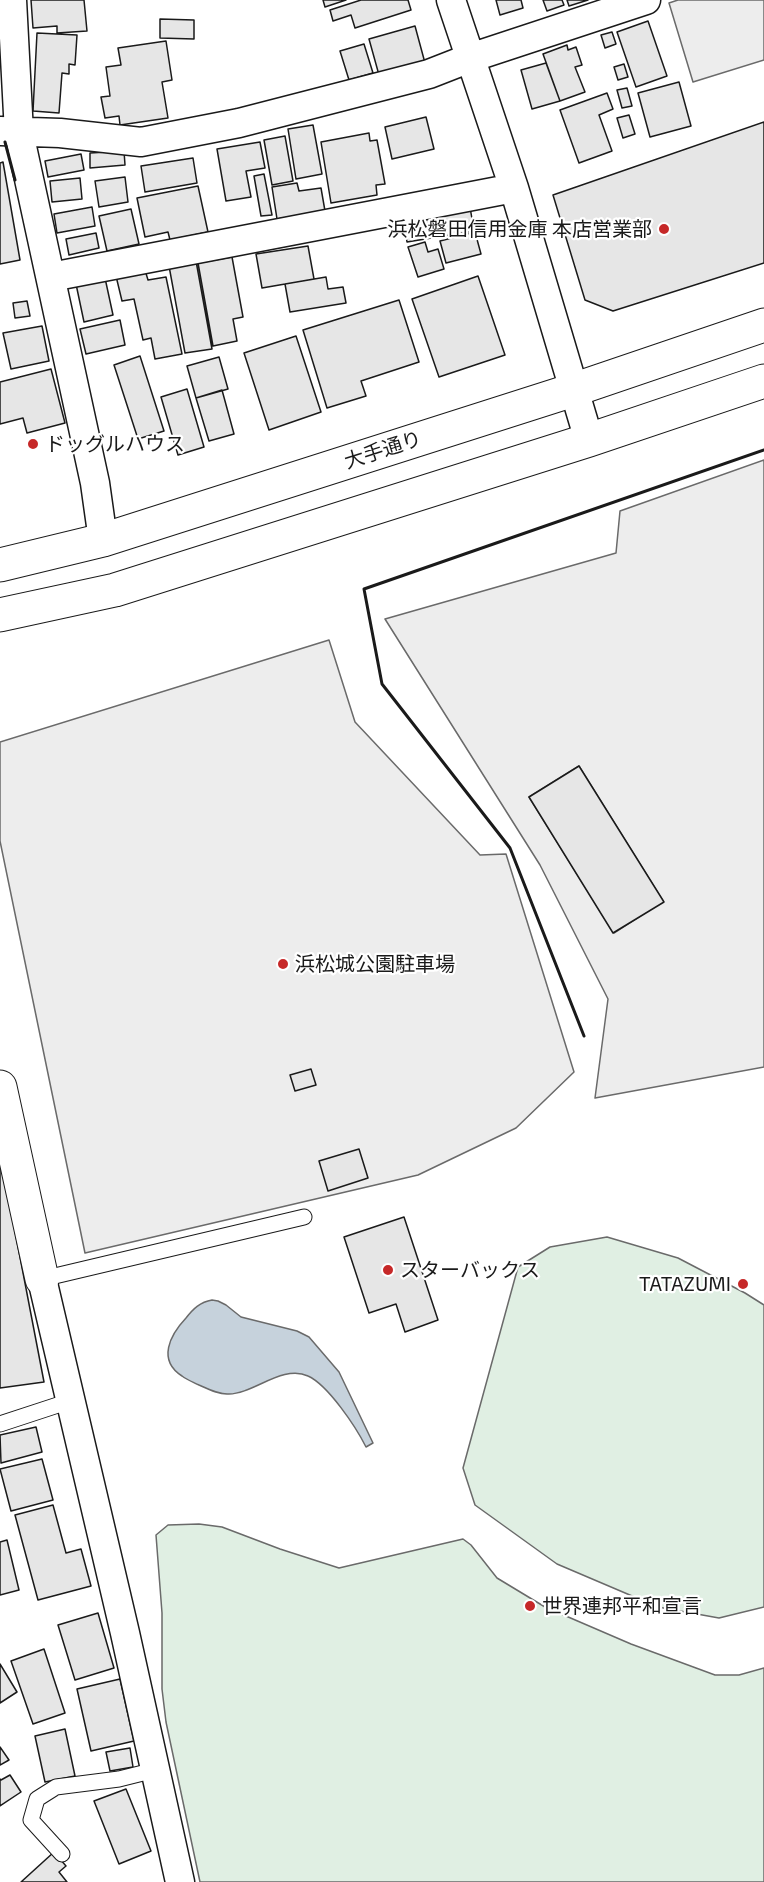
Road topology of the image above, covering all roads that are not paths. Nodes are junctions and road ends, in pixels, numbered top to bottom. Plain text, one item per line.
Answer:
1 (12, 0) edge
2 (451, 0) edge
3 (646, 0) edge
4 (470, 58) junction
5 (10, 132) edge
6 (513, 188) junction
7 (51, 277) junction
8 (764, 325) edge
9 (764, 381) edge
10 (573, 390) junction
11 (589, 440) junction
12 (103, 540) junction
13 (0, 565) edge
14 (0, 615) edge
15 (0, 1087) edge
16 (304, 1217) dead end
17 (42, 1279) junction
18 (70, 1401) junction
19 (0, 1424) edge
20 (155, 1770) junction
21 (62, 1854) dead end
22 (180, 1882) edge

1 - 5 street
2 - 4 street
3 - 4 street
4 - 5 street
4 - 6 street
5 - 7 street
6 - 7 street
6 - 10 street
7 - 12 street
8 - 10 main road, 大手通り
9 - 11 main road
10 - 11 street
10 - 12 main road, 大手通り
11 - 14 main road
12 - 13 main road, 大手通り
15 - 17 main road
16 - 17 lane
17 - 18 street
18 - 19 lane
18 - 20 street
20 - 21 lane
20 - 22 street

